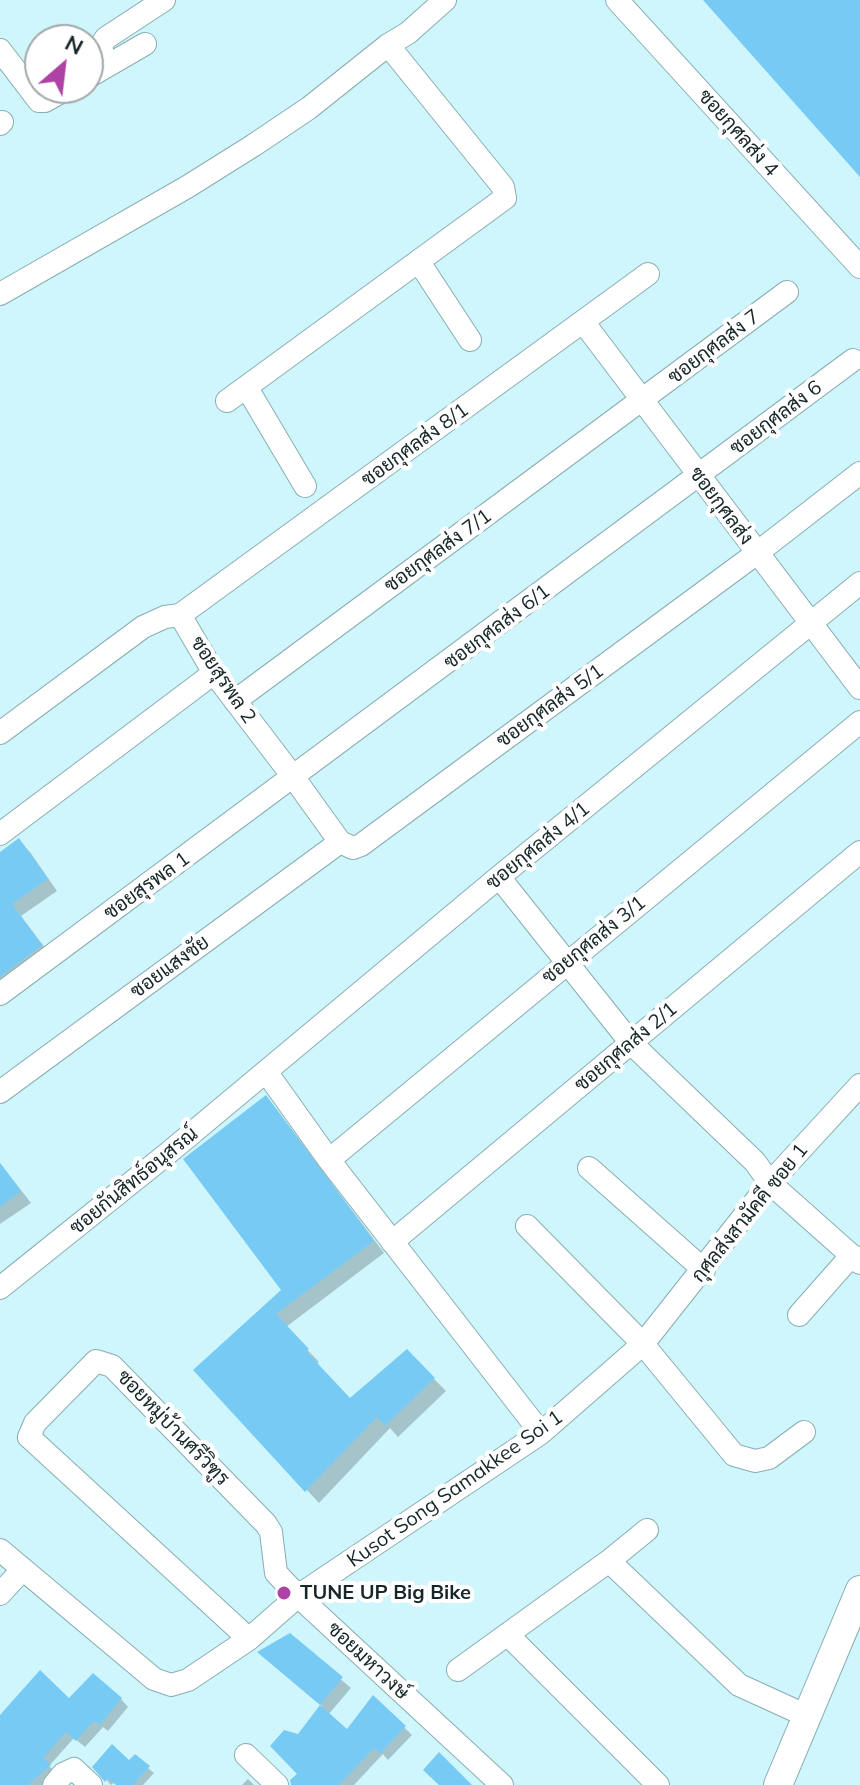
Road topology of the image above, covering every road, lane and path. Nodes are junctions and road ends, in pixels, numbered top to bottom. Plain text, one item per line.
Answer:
1 (164, 0) edge
2 (445, 0) edge
3 (617, 0) edge
4 (104, 41) edge
5 (145, 44) dead end
6 (388, 45) junction
7 (0, 50) edge
8 (104, 68) edge
9 (24, 81) edge
10 (419, 262) junction
11 (860, 267) edge
12 (648, 274) dead end
13 (787, 292) dead end
14 (0, 294) edge
15 (584, 323) junction
16 (470, 340) dead end
17 (853, 360) dead end
18 (247, 388) junction
19 (227, 401) dead end
20 (642, 401) junction
21 (860, 473) edge
22 (699, 476) junction
23 (305, 486) dead end
24 (757, 553) junction
25 (860, 583) edge
26 (180, 615) junction
27 (812, 623) junction
28 (214, 673) junction
29 (860, 688) edge
30 (235, 701) junction
31 (860, 722) edge
32 (0, 733) edge
33 (294, 778) junction
34 (0, 834) edge
35 (340, 842) junction
36 (860, 852) edge
37 (499, 877) junction
38 (566, 963) junction
39 (0, 994) edge
40 (631, 1043) junction
41 (267, 1073) junction
42 (860, 1085) edge
43 (0, 1092) edge
44 (329, 1160) junction
45 (589, 1168) dead end
46 (770, 1183) junction
47 (527, 1226) dead end
48 (392, 1242) junction
49 (856, 1259) edge
50 (704, 1270) junction
51 (0, 1288) edge
52 (799, 1315) dead end
53 (643, 1344) junction
54 (804, 1432) dead end
55 (541, 1433) junction
56 (647, 1530) dead end
57 (0, 1550) edge
58 (609, 1561) junction
59 (23, 1569) junction
60 (860, 1590) edge
61 (0, 1594) edge
62 (298, 1596) junction
63 (508, 1635) junction
64 (249, 1639) junction
65 (458, 1670) dead end
66 (807, 1716) junction
67 (246, 1755) dead end
68 (54, 1785) edge
69 (91, 1785) edge
70 (277, 1785) edge
71 (502, 1785) edge
72 (658, 1785) edge
73 (778, 1785) edge

1 - 4 street
2 - 6 street
3 - 11 street, ซอยกุศลส่ง 4
5 - 8 street
6 - 10 street
6 - 14 street
7 - 9 street
10 - 16 street
10 - 18 street
12 - 15 street, ซอยกุศลส่ง 8/1
13 - 20 street, ซอยกุศลส่ง 7
15 - 20 street, ซอยกุศลส่ง
15 - 26 street, ซอยกุศลส่ง 8/1
17 - 22 street, ซอยกุศลส่ง 6
18 - 19 street
18 - 23 street
20 - 22 street, ซอยกุศลส่ง
20 - 30 street, ซอยกุศลส่ง 7/1
21 - 24 street, ซอยกุศลส่ง 5/1
22 - 24 street, ซอยกุศลส่ง
22 - 33 street, ซอยกุศลส่ง 6/1
24 - 27 street, ซอยกุศลส่ง
24 - 35 street, ซอยกุศลส่ง 5/1
25 - 27 street
26 - 28 street, ซอยสุรพล 2
26 - 32 street, ซอยสุรพล 2
27 - 29 street, ซอยกุศลส่ง
27 - 37 street, ซอยกุศลส่ง 4/1
28 - 30 street, ซอยสุรพล 2
28 - 34 street
30 - 33 street, ซอยสุรพล 2
31 - 38 street, ซอยกุศลส่ง 3/1
33 - 35 street, ซอยสุรพล 2
33 - 39 street, ซอยสุรพล 1
35 - 43 street, ซอยแสงชัย
36 - 40 street, ซอยกุศลส่ง 2/1
37 - 38 street
37 - 41 street, ซอยกุศลส่ง 4/1
38 - 40 street
38 - 44 street, ซอยกุศลส่ง 3/1
40 - 46 street
40 - 48 street, ซอยกุศลส่ง 2/1
41 - 44 street
41 - 51 street, ซอยกันสิทธ์อนุสรณ์
42 - 46 street, กุศลส่งสามัคคี ซอย 1
44 - 48 street
45 - 50 street
46 - 49 street
46 - 50 street, กุศลส่งสามัคคี ซอย 1
47 - 53 street
48 - 55 street
49 - 52 street
50 - 53 street, กุศลส่งสามัคคี ซอย 1
53 - 54 street
53 - 55 street, Kusot Song Samakkee Soi 1
55 - 62 street, Kusot Song Samakkee Soi 1
56 - 58 street
57 - 59 street
58 - 63 street
58 - 66 street
59 - 61 street
59 - 64 street
60 - 66 main road
62 - 64 street
62 - 64 street, ซอยหมู่บ้านศรีวิฑูร
62 - 71 street, ซอยมหาวงษ์
63 - 65 street
63 - 72 street
66 - 73 main road
67 - 70 street
68 - 69 street

